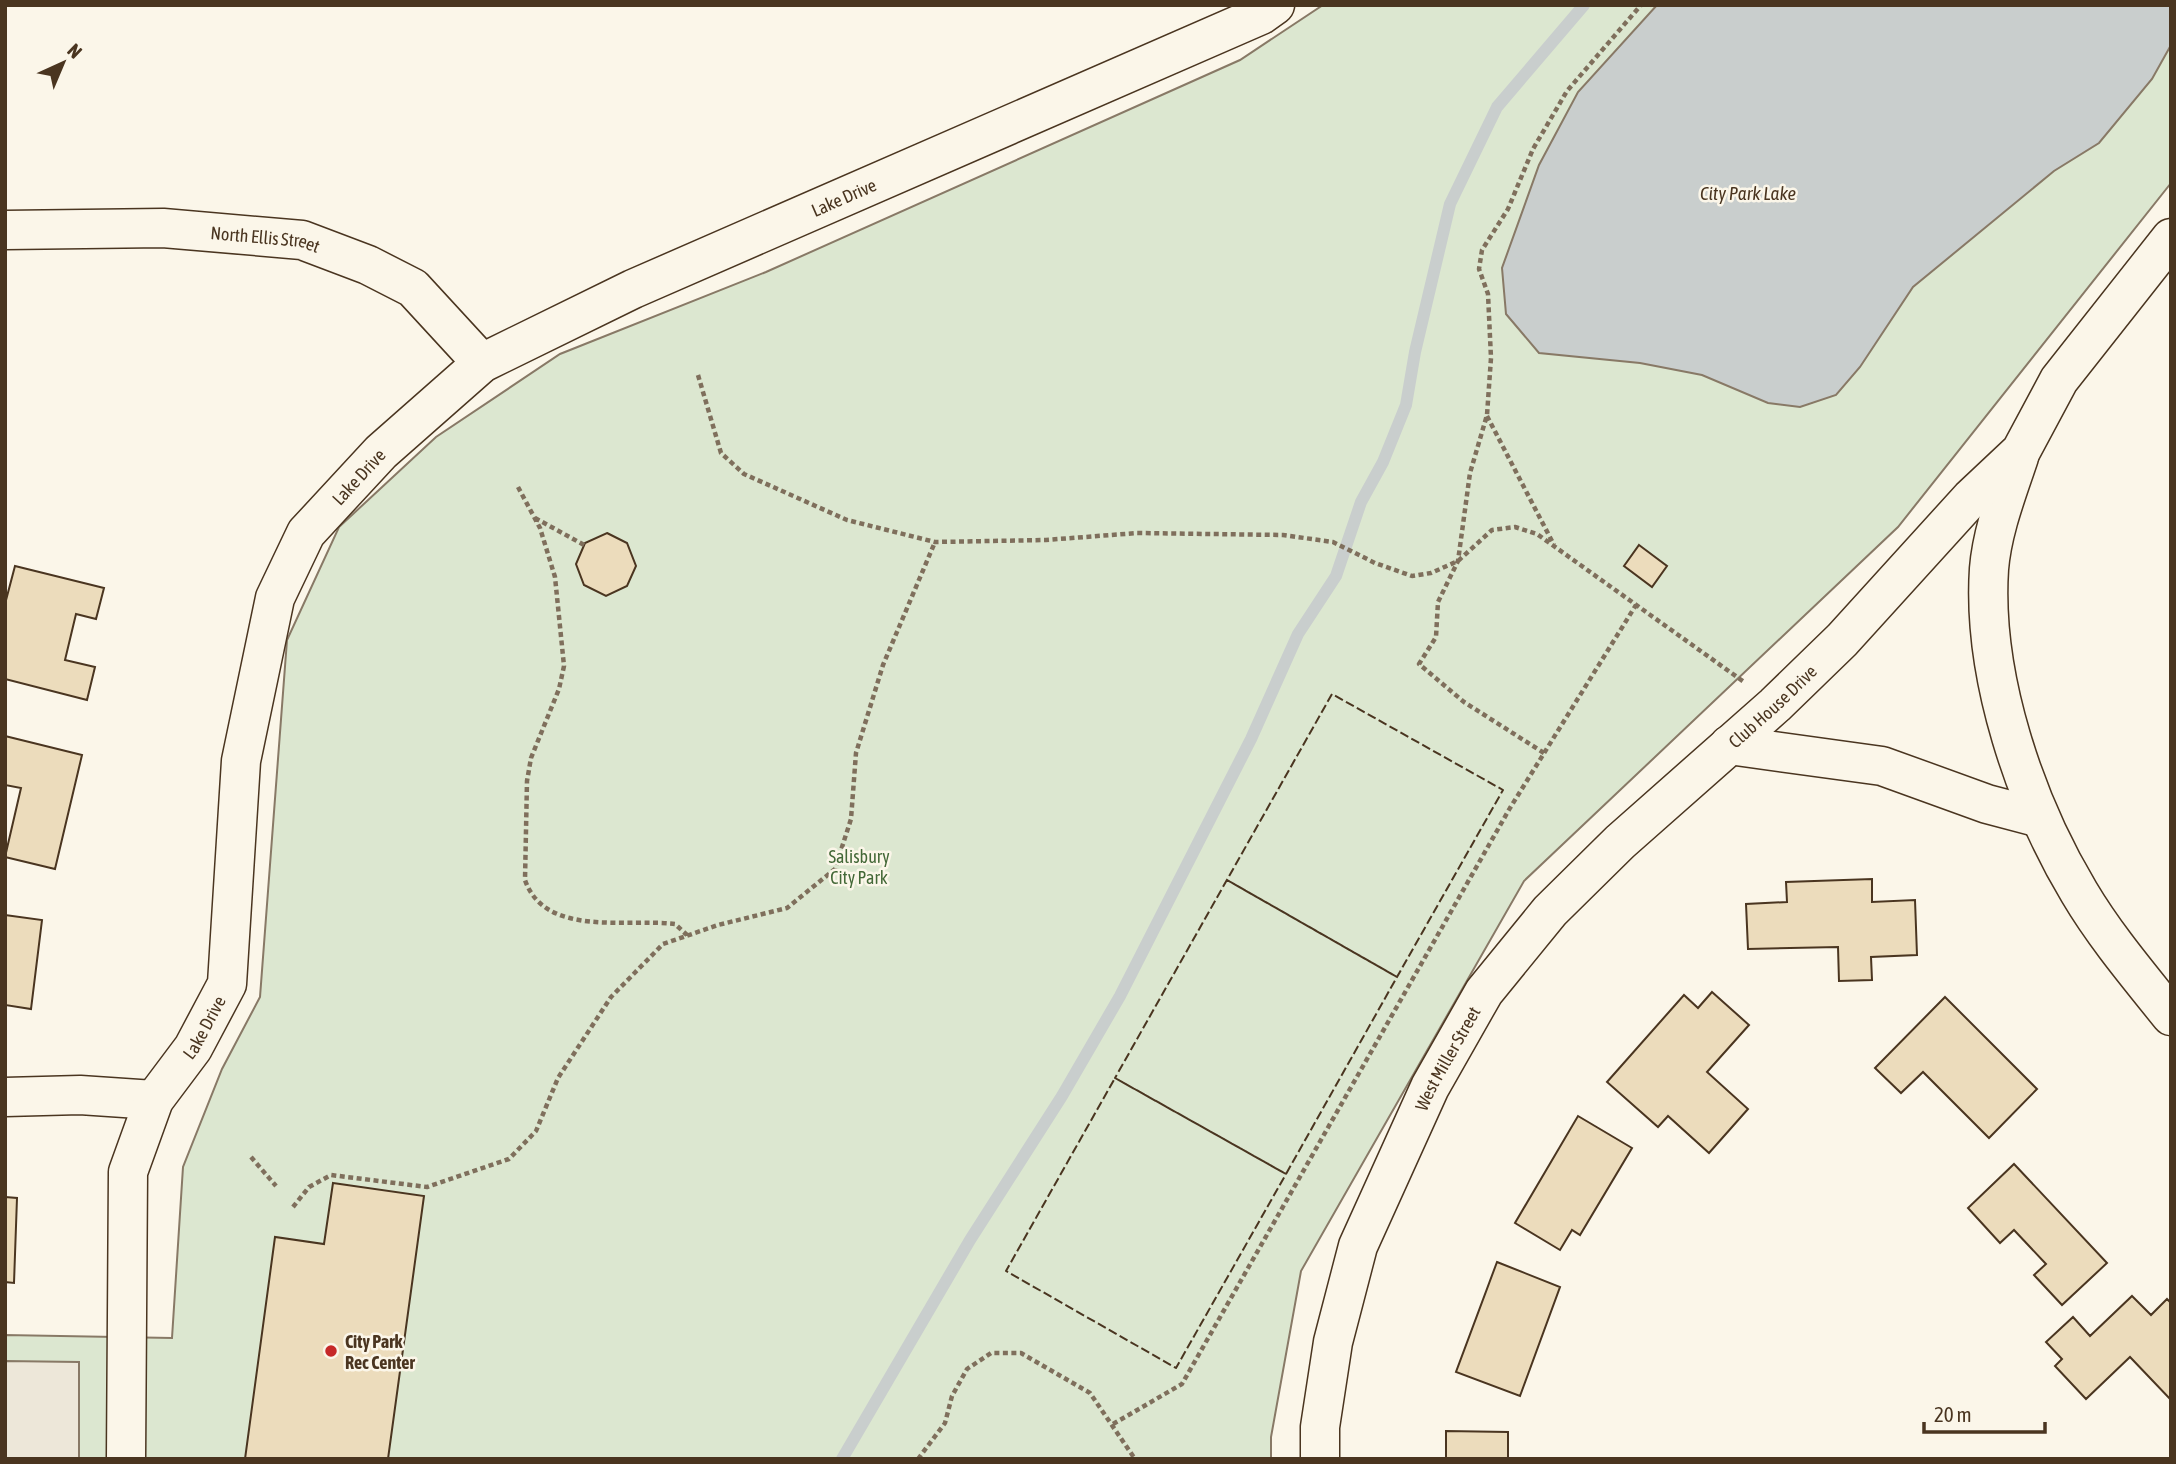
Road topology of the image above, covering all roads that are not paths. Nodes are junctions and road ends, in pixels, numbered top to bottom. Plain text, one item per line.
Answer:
1 (1275, 5) edge
2 (5, 230) edge
3 (2171, 238) edge
4 (482, 363) junction
5 (2021, 451) junction
6 (1728, 745) junction
7 (2040, 818) junction
8 (2171, 1016) edge
9 (5, 1097) edge
10 (154, 1100) junction
11 (126, 1459) edge
12 (1320, 1459) edge

1 - 4 street, Lake Drive
2 - 4 street, North Ellis Street
3 - 5 street, Club House Drive
4 - 10 street, Lake Drive
5 - 6 street, Club House Drive
5 - 7 street
6 - 7 street, Club House Drive
6 - 12 street, West Miller Street
7 - 8 street
9 - 10 street
10 - 11 street, Lake Drive

